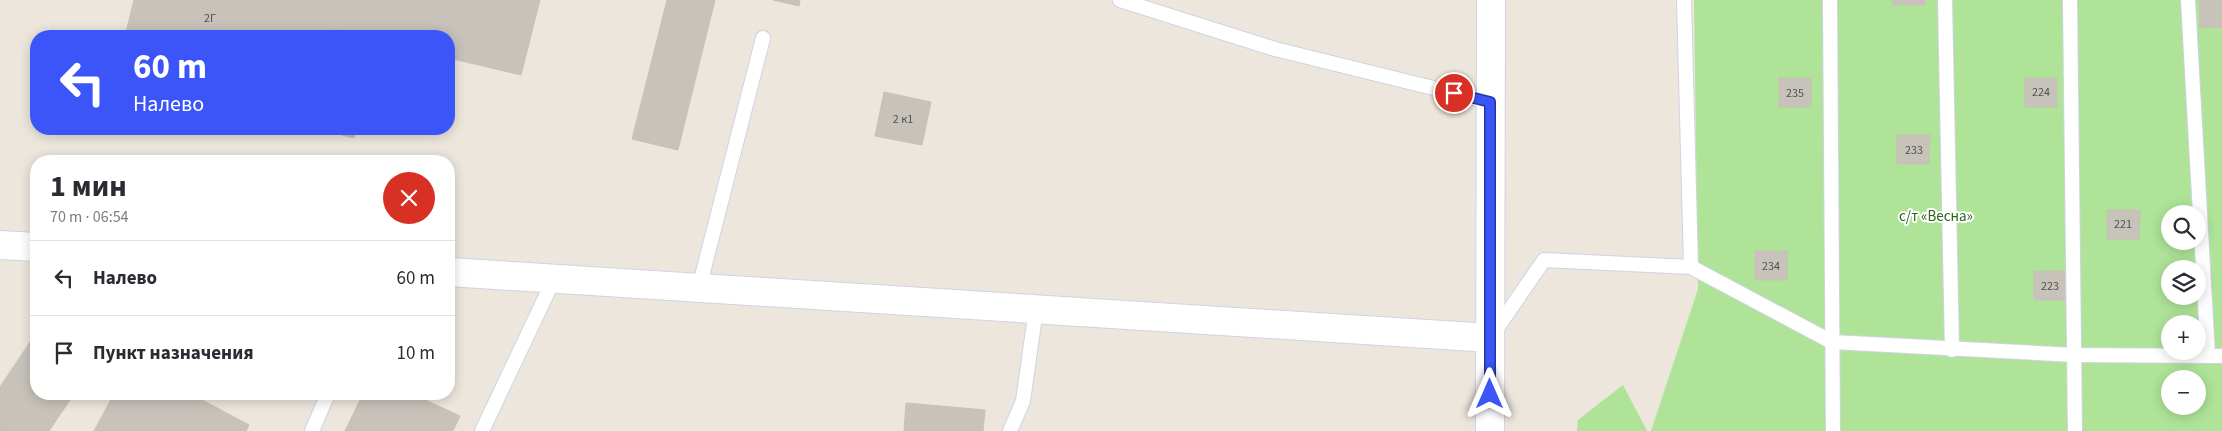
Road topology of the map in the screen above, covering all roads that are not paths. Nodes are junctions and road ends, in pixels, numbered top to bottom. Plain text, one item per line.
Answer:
1 (1120, 0) edge
2 (1491, 0) edge
3 (1684, 0) edge
4 (1830, 0) edge
5 (1945, 0) edge
6 (2070, 0) edge
7 (2188, 0) edge
8 (763, 38) dead end
9 (1490, 102) junction
10 (0, 245) edge
11 (30, 247) edge
12 (1691, 267) junction
13 (455, 272) edge
14 (554, 279) junction
15 (699, 288) junction
16 (1036, 309) junction
17 (1490, 338) junction
18 (1832, 342) junction
19 (1952, 350) junction
20 (2074, 355) junction
21 (2215, 356) edge
22 (325, 400) edge
23 (312, 431) edge
24 (482, 431) edge
25 (1010, 431) edge
26 (1490, 431) edge
27 (1833, 431) edge
28 (2075, 431) edge

1 - 9 lane
2 - 9 street
3 - 12 lane
4 - 18 lane
5 - 19 lane
6 - 20 lane
7 - 21 lane
8 - 15 lane
9 - 17 street
10 - 11 street
12 - 17 lane
12 - 18 lane
13 - 14 street
14 - 15 street
14 - 24 lane
15 - 16 street
16 - 17 street
16 - 25 lane
17 - 26 street
18 - 19 lane
18 - 27 lane
19 - 20 lane
20 - 21 lane
20 - 28 lane
22 - 23 lane

